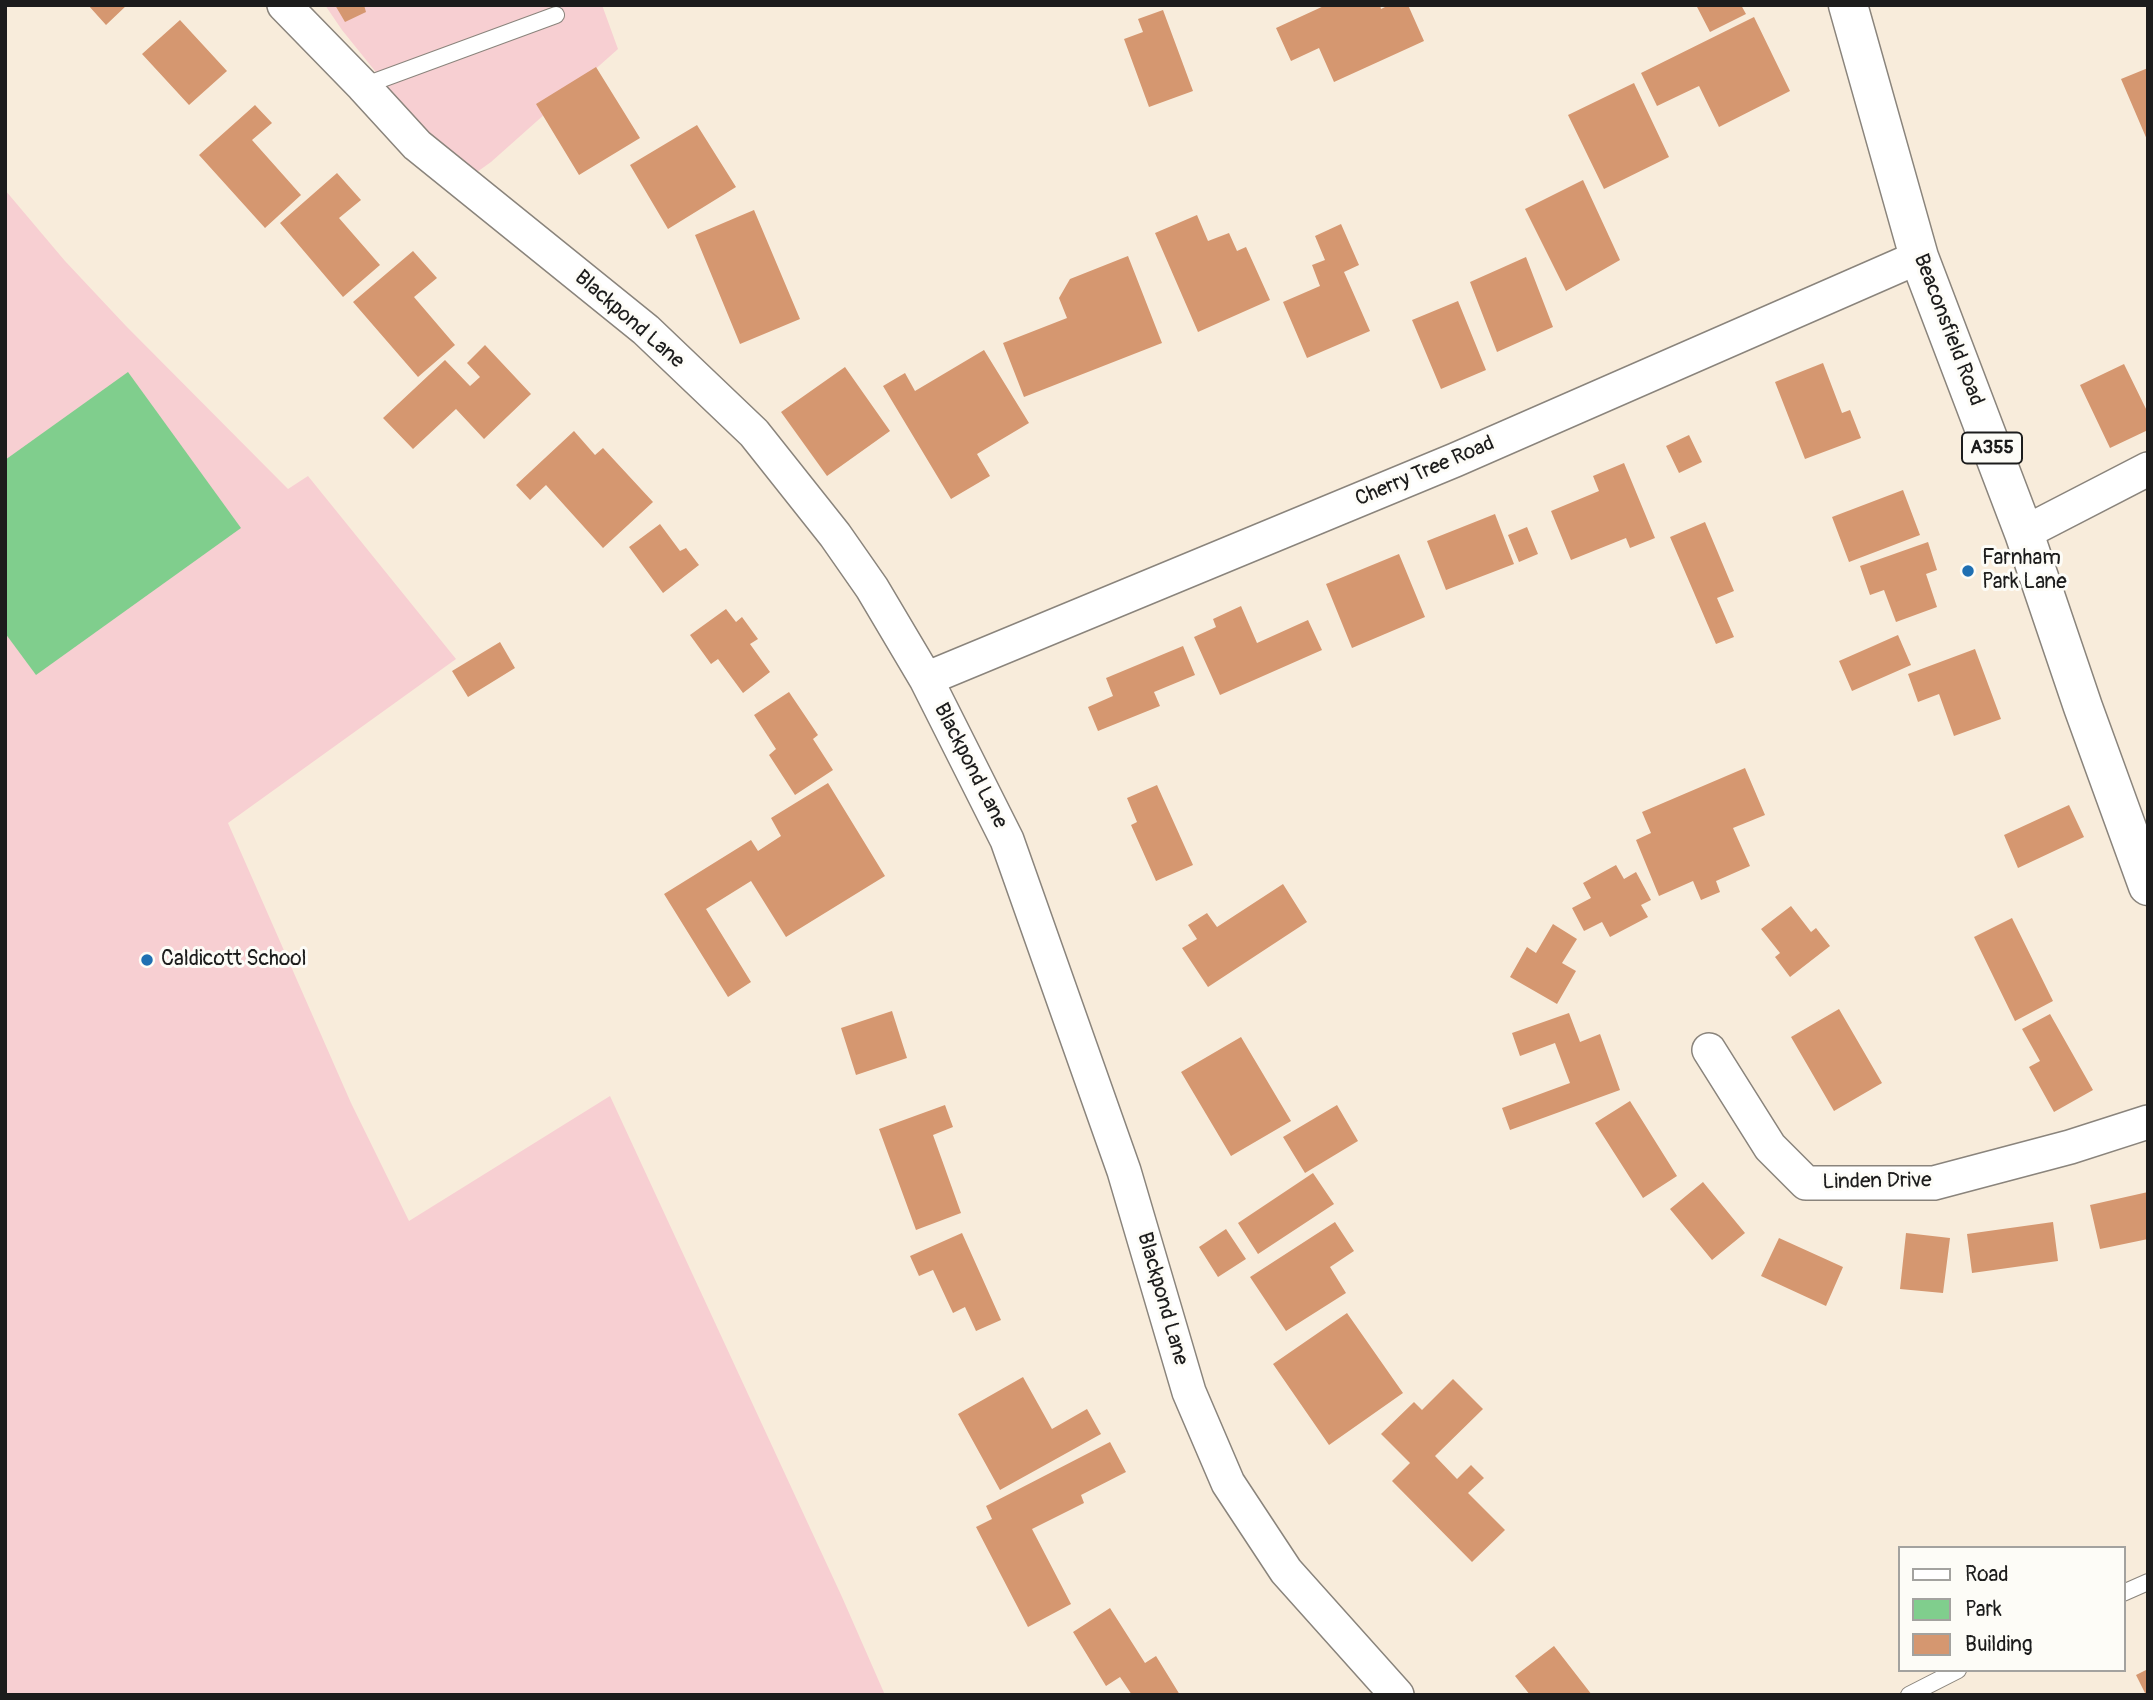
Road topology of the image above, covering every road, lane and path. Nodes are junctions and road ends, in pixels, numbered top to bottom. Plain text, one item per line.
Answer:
1 (284, 5) edge
2 (1848, 5) edge
3 (556, 15) dead end
4 (363, 86) junction
5 (1919, 257) junction
6 (2148, 468) edge
7 (2024, 533) junction
8 (926, 679) junction
9 (2148, 886) edge
10 (1709, 1050) dead end
11 (2148, 1122) edge
12 (2148, 1581) edge
13 (2125, 1592) edge
14 (1954, 1672) edge
15 (1397, 1695) edge
16 (1909, 1695) edge

1 - 4 street, Blackpond Lane
2 - 5 main road, Beaconsfield Road / A355
3 - 4 lane
4 - 8 street, Blackpond Lane
5 - 7 main road, Beaconsfield Road / A355
5 - 8 street, Cherry Tree Road
6 - 7 street
7 - 9 main road, Beaconsfield Road / A355
8 - 15 street, Blackpond Lane
10 - 11 street, Linden Drive
12 - 13 lane
14 - 16 lane

